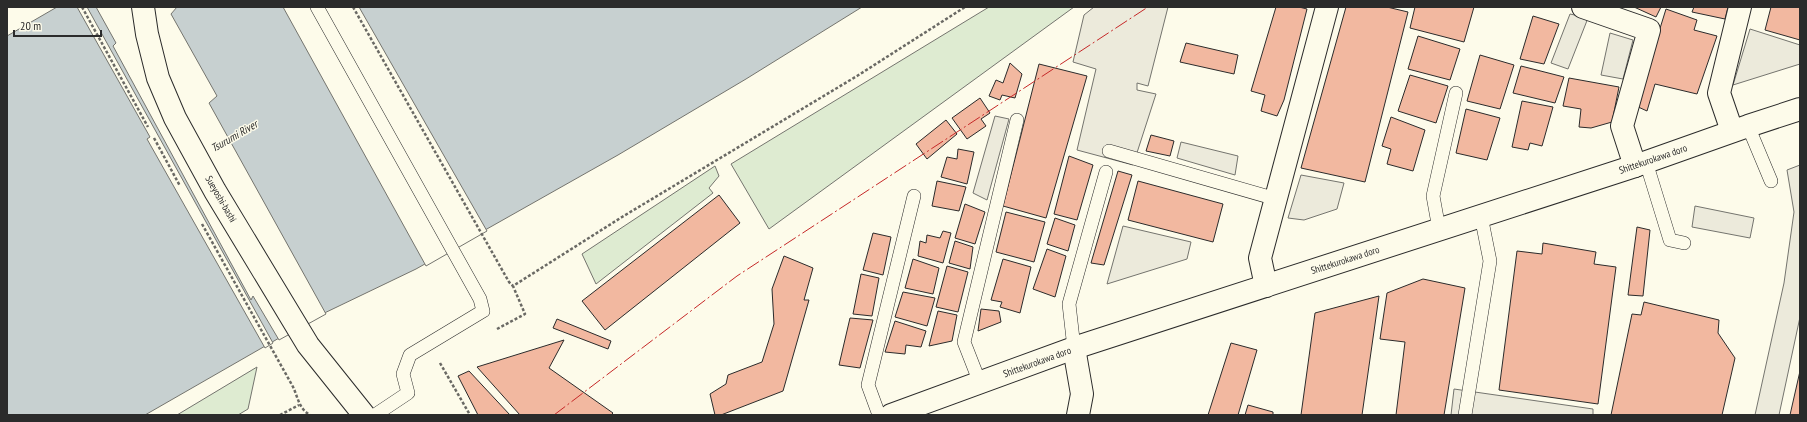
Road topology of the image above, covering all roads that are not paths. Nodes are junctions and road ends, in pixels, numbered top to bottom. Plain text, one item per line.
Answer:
1 (143, 7) edge
2 (317, 7) edge
3 (1327, 7) edge
4 (1583, 7) edge
5 (1740, 7) edge
6 (1456, 93) dead end
7 (1800, 109) edge
8 (1017, 120) dead end
9 (1740, 129) junction
10 (1109, 151) dead end
11 (1640, 164) junction
12 (1106, 172) dead end
13 (1771, 181) dead end
14 (914, 196) dead end
15 (1276, 199) junction
16 (1481, 216) junction
17 (1440, 229) junction
18 (1684, 243) dead end
19 (1266, 286) junction
20 (1074, 348) junction
21 (980, 383) junction
22 (364, 415) edge
23 (374, 415) edge
24 (879, 415) edge
25 (891, 415) edge
26 (1078, 415) edge
27 (1465, 415) edge

1 - 22 main road, Sueyoshi-bashi
2 - 23 lane
3 - 15 main road
4 - 11 main road
5 - 9 main road
6 - 17 lane
7 - 9 main road, Shittekurokawa doro
8 - 21 lane
9 - 11 main road, Shittekurokawa doro
9 - 13 lane
10 - 15 lane
11 - 16 main road, Shittekurokawa doro
11 - 18 lane
12 - 20 lane
14 - 24 lane
15 - 19 main road
16 - 17 main road, Shittekurokawa doro
16 - 27 lane
17 - 19 main road, Shittekurokawa doro
19 - 20 main road, Shittekurokawa doro
20 - 21 main road, Shittekurokawa doro
20 - 26 main road
21 - 25 main road, Shittekurokawa doro

